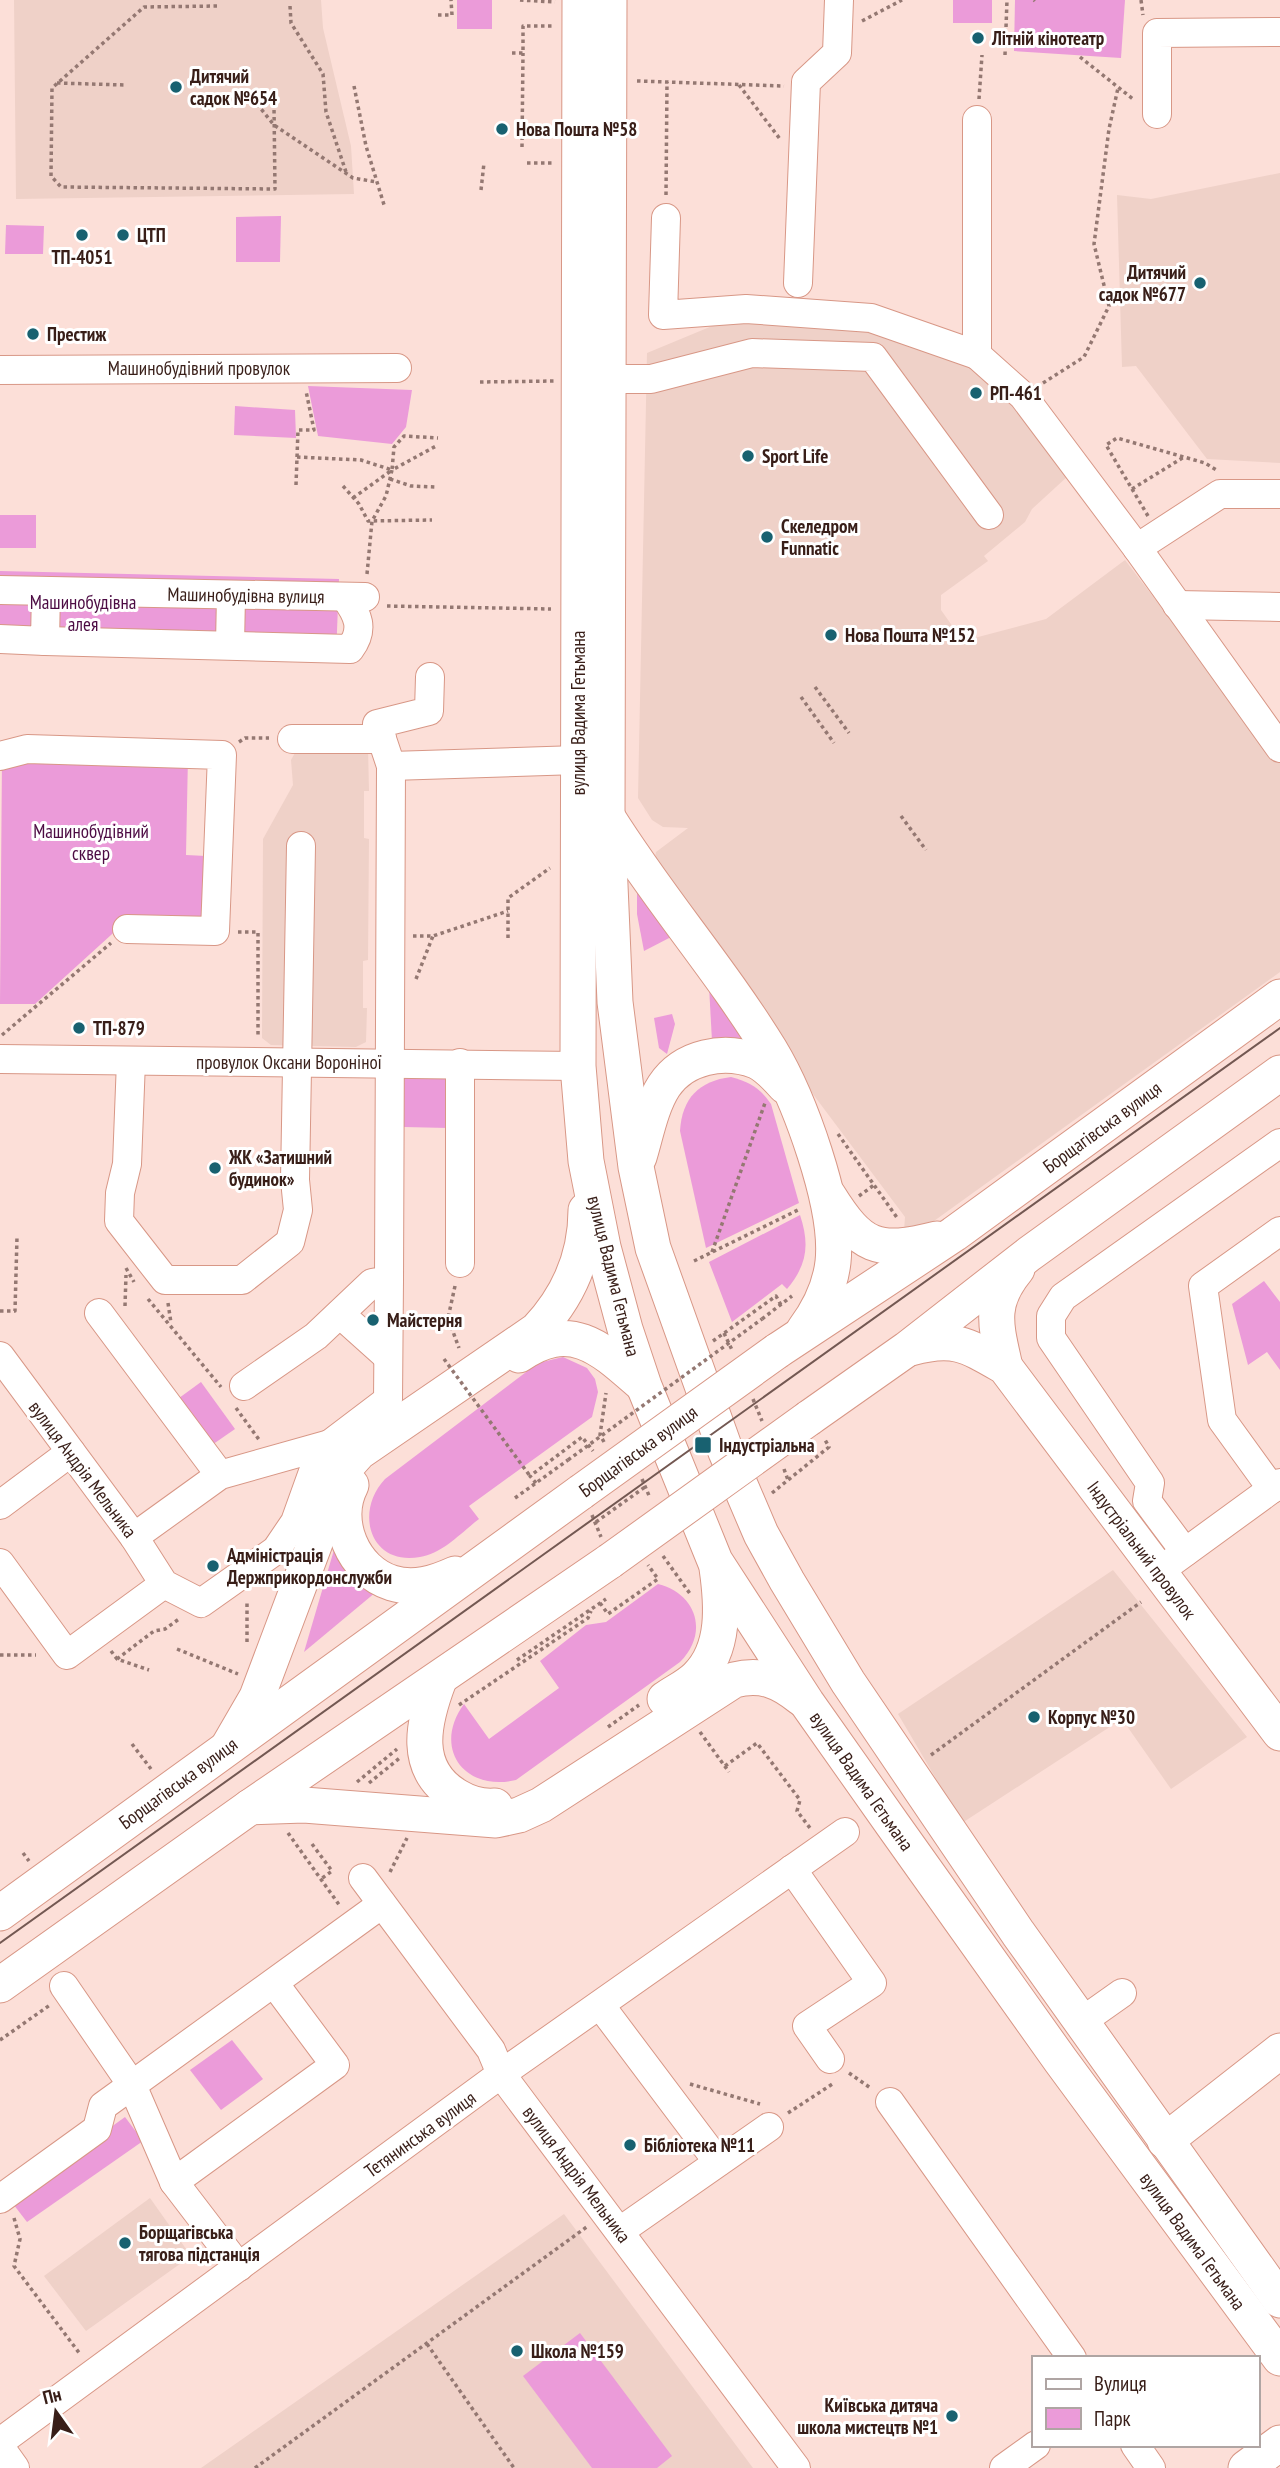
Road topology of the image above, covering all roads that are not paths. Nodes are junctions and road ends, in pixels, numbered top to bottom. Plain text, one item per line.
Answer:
1 (609, 0) edge
2 (839, 0) edge
3 (567, 1) edge
4 (1280, 32) edge
5 (1157, 114) dead end
6 (977, 120) dead end
7 (666, 218) dead end
8 (798, 284) dead end
9 (977, 355) junction
10 (397, 368) dead end
11 (0, 370) edge
12 (608, 379) junction
13 (1280, 495) edge
14 (989, 515) dead end
15 (1147, 541) junction
16 (0, 590) edge
17 (46, 591) junction
18 (231, 595) junction
19 (1177, 605) junction
20 (1280, 607) edge
21 (0, 639) edge
22 (45, 641) junction
23 (230, 645) junction
24 (429, 677) dead end
25 (292, 739) road end
26 (382, 739) junction
27 (1280, 748) edge
28 (0, 756) edge
29 (578, 760) junction
30 (391, 766) junction
31 (607, 815) junction
32 (300, 846) dead end
33 (127, 929) road end
34 (1280, 997) edge
35 (0, 1059) edge
36 (131, 1061) junction
37 (298, 1062) junction
38 (391, 1063) junction
39 (460, 1063) junction
40 (578, 1066) junction
41 (1280, 1073) edge
42 (782, 1093) junction
43 (1280, 1143) edge
44 (586, 1161) junction
45 (636, 1167) junction
46 (812, 1199) junction
47 (1280, 1231) edge
48 (954, 1234) junction
49 (1029, 1254) junction
50 (460, 1263) road end
51 (389, 1280) junction
52 (112, 1312) road end
53 (340, 1314) junction
54 (789, 1343) junction
55 (907, 1349) junction
56 (0, 1356) edge
57 (388, 1357) junction
58 (1005, 1367) junction
59 (244, 1386) dead end
60 (644, 1386) junction
61 (330, 1444) junction
62 (71, 1452) junction
63 (220, 1475) junction
64 (1276, 1486) edge
65 (0, 1505) edge
66 (134, 1537) junction
67 (487, 1560) junction
68 (715, 1561) junction
69 (1172, 1562) junction
70 (0, 1563) edge
71 (164, 1584) junction
72 (444, 1693) junction
73 (807, 1703) junction
74 (1280, 1733) edge
75 (228, 1747) junction
76 (250, 1807) junction
77 (834, 1839) road end
78 (792, 1869) junction
79 (363, 1878) dead end
80 (382, 1904) junction
81 (0, 1913) edge
82 (274, 1983) junction
83 (0, 1985) edge
84 (64, 1986) road end
85 (1122, 1993) dead end
86 (600, 2005) junction
87 (1081, 2022) junction
88 (1280, 2051) edge
89 (839, 2066) road end
90 (501, 2074) junction
91 (132, 2085) junction
92 (890, 2102) road end
93 (774, 2113) road end
94 (1165, 2141) junction
95 (718, 2162) junction
96 (174, 2182) junction
97 (0, 2199) edge
98 (620, 2231) junction
99 (239, 2267) junction
100 (1276, 2285) edge
101 (1071, 2356) edge
102 (1280, 2358) edge
103 (0, 2444) edge
104 (1280, 2444) edge
105 (1033, 2447) edge
106 (1136, 2447) edge
107 (15, 2468) edge
108 (796, 2468) edge
109 (1004, 2468) edge
110 (1151, 2468) edge
111 (1246, 2468) edge

1 - 12 main road, вулиця Вадима Гетьмана
2 - 8 street
3 - 29 main road, вулиця Вадима Гетьмана
4 - 5 street
6 - 9 street
7 - 9 street
9 - 15 street
10 - 11 street, Машинобудівний провулок
12 - 14 street
12 - 31 main road, вулиця Вадима Гетьмана
13 - 15 street
15 - 19 street
16 - 17 street, Машинобудівна вулиця
17 - 18 street, Машинобудівна вулиця
17 - 22 street
18 - 23 street
18 - 23 street, Машинобудівна вулиця
19 - 20 street
19 - 27 street
21 - 22 street
22 - 23 street
24 - 26 street
25 - 26 street
26 - 30 street
28 - 33 street
29 - 30 street
29 - 40 main road, вулиця Вадима Гетьмана
30 - 38 street
31 - 42 main road
31 - 45 main road, вулиця Вадима Гетьмана
32 - 37 street
34 - 48 main road, Борщагівська вулиця
35 - 36 street, провулок Оксани Вороніної
36 - 37 street, провулок Оксани Вороніної
36 - 37 street
37 - 38 street, провулок Оксани Вороніної
38 - 39 street, провулок Оксани Вороніної
38 - 51 street
39 - 40 street, провулок Оксани Вороніної
39 - 50 street
40 - 44 main road, вулиця Вадима Гетьмана
41 - 49 main road
42 - 45 main road
42 - 46 main road
43 - 69 street
44 - 60 main road, вулиця Вадима Гетьмана
44 - 75 main road
45 - 87 main road, вулиця Вадима Гетьмана
46 - 48 main road
46 - 54 main road
47 - 64 street
48 - 54 main road, Борщагівська вулиця
49 - 55 main road
49 - 58 main road, Індустріальний провулок
51 - 53 street
51 - 57 street
52 - 63 street
53 - 57 street
53 - 59 street
54 - 67 main road, Борщагівська вулиця, bridge
55 - 58 main road, Індустріальний провулок
55 - 72 main road, bridge
56 - 62 street, вулиця Андрія Мельника
57 - 61 street
58 - 69 main road, Індустріальний провулок
60 - 67 main road
60 - 68 main road, вулиця Вадима Гетьмана
61 - 63 street
61 - 71 street
62 - 65 street
62 - 66 street, вулиця Андрія Мельника
63 - 66 street
64 - 69 street
66 - 71 street, вулиця Андрія Мельника
67 - 75 main road, Борщагівська вулиця
68 - 72 main road
68 - 73 main road, вулиця Вадима Гетьмана
69 - 74 main road, Індустріальний провулок
70 - 71 street
72 - 76 main road
73 - 76 main road
73 - 102 main road, вулиця Вадима Гетьмана
75 - 81 main road, Борщагівська вулиця
76 - 83 main road
77 - 78 street, Тетянинська вулиця
78 - 86 street, Тетянинська вулиця
78 - 89 street
79 - 80 street, вулиця Андрія Мельника
80 - 82 street
80 - 90 street, вулиця Андрія Мельника
82 - 91 street
82 - 96 street
84 - 91 street
85 - 87 street
86 - 90 street, Тетянинська вулиця
86 - 95 street
87 - 94 main road, вулиця Вадима Гетьмана
88 - 94 main road
90 - 98 street, вулиця Андрія Мельника
90 - 99 street, Тетянинська вулиця
91 - 96 street
91 - 97 street
92 - 101 street
93 - 95 street
94 - 100 main road, вулиця Вадима Гетьмана
95 - 98 street
96 - 99 street
98 - 108 street, вулиця Андрія Мельника
99 - 103 street, Тетянинська вулиця
103 - 107 street
104 - 111 main road
105 - 109 street
106 - 110 street

